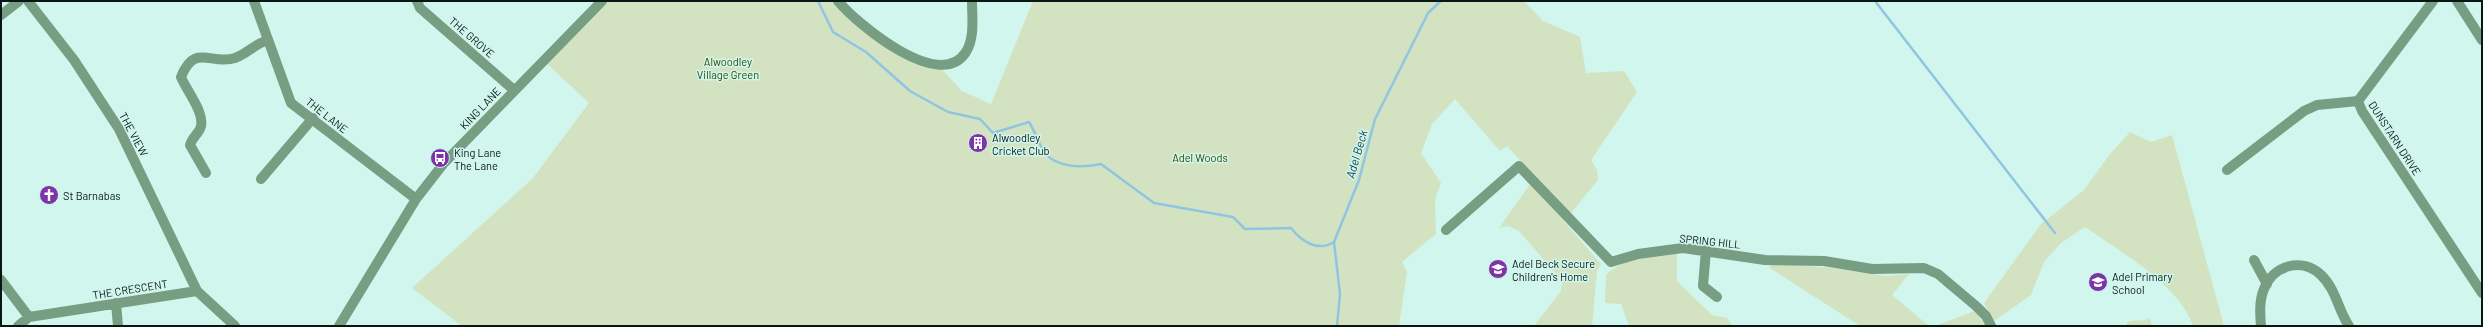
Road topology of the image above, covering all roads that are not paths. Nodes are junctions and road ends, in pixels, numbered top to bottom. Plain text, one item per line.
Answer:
1 (18, 1) edge
2 (28, 1) edge
3 (254, 1) edge
4 (417, 1) edge
5 (602, 1) edge
6 (838, 1) edge
7 (972, 1) edge
8 (2433, 1) edge
9 (2457, 1) edge
10 (1, 15) edge
11 (268, 40) junction
12 (2482, 40) edge
13 (514, 90) junction
14 (2358, 101) junction
15 (313, 118) junction
16 (2227, 170) dead end
17 (206, 173) dead end
18 (261, 179) dead end
19 (416, 199) junction
20 (1446, 230) dead end
21 (1706, 250) junction
22 (2254, 260) dead end
23 (1, 280) edge
24 (2267, 284) junction
25 (197, 291) junction
26 (2482, 293) edge
27 (1717, 297) dead end
28 (116, 303) junction
29 (29, 317) junction
30 (18, 326) edge
31 (118, 326) edge
32 (235, 326) edge
33 (339, 326) edge
34 (1991, 326) edge
35 (2261, 326) edge
36 (2349, 326) edge

1 - 10 street
2 - 25 street, THE VIEW
3 - 11 street, THE LANE
4 - 13 street, THE GROVE
5 - 13 street, KING LANE
6 - 7 street
8 - 14 street, DUNSTARN DRIVE
9 - 12 street
11 - 15 street, THE LANE
11 - 17 street
13 - 19 street, KING LANE
14 - 16 street
14 - 26 street, DUNSTARN DRIVE
15 - 18 street
15 - 19 street, THE LANE
19 - 33 street, KING LANE
20 - 21 street, SPRING HILL
21 - 27 street
21 - 34 street, SPRING HILL
22 - 24 street
23 - 29 street
24 - 35 street
24 - 36 street
25 - 28 street, THE CRESCENT
25 - 32 street
28 - 29 street, THE CRESCENT
28 - 31 street
29 - 30 street

